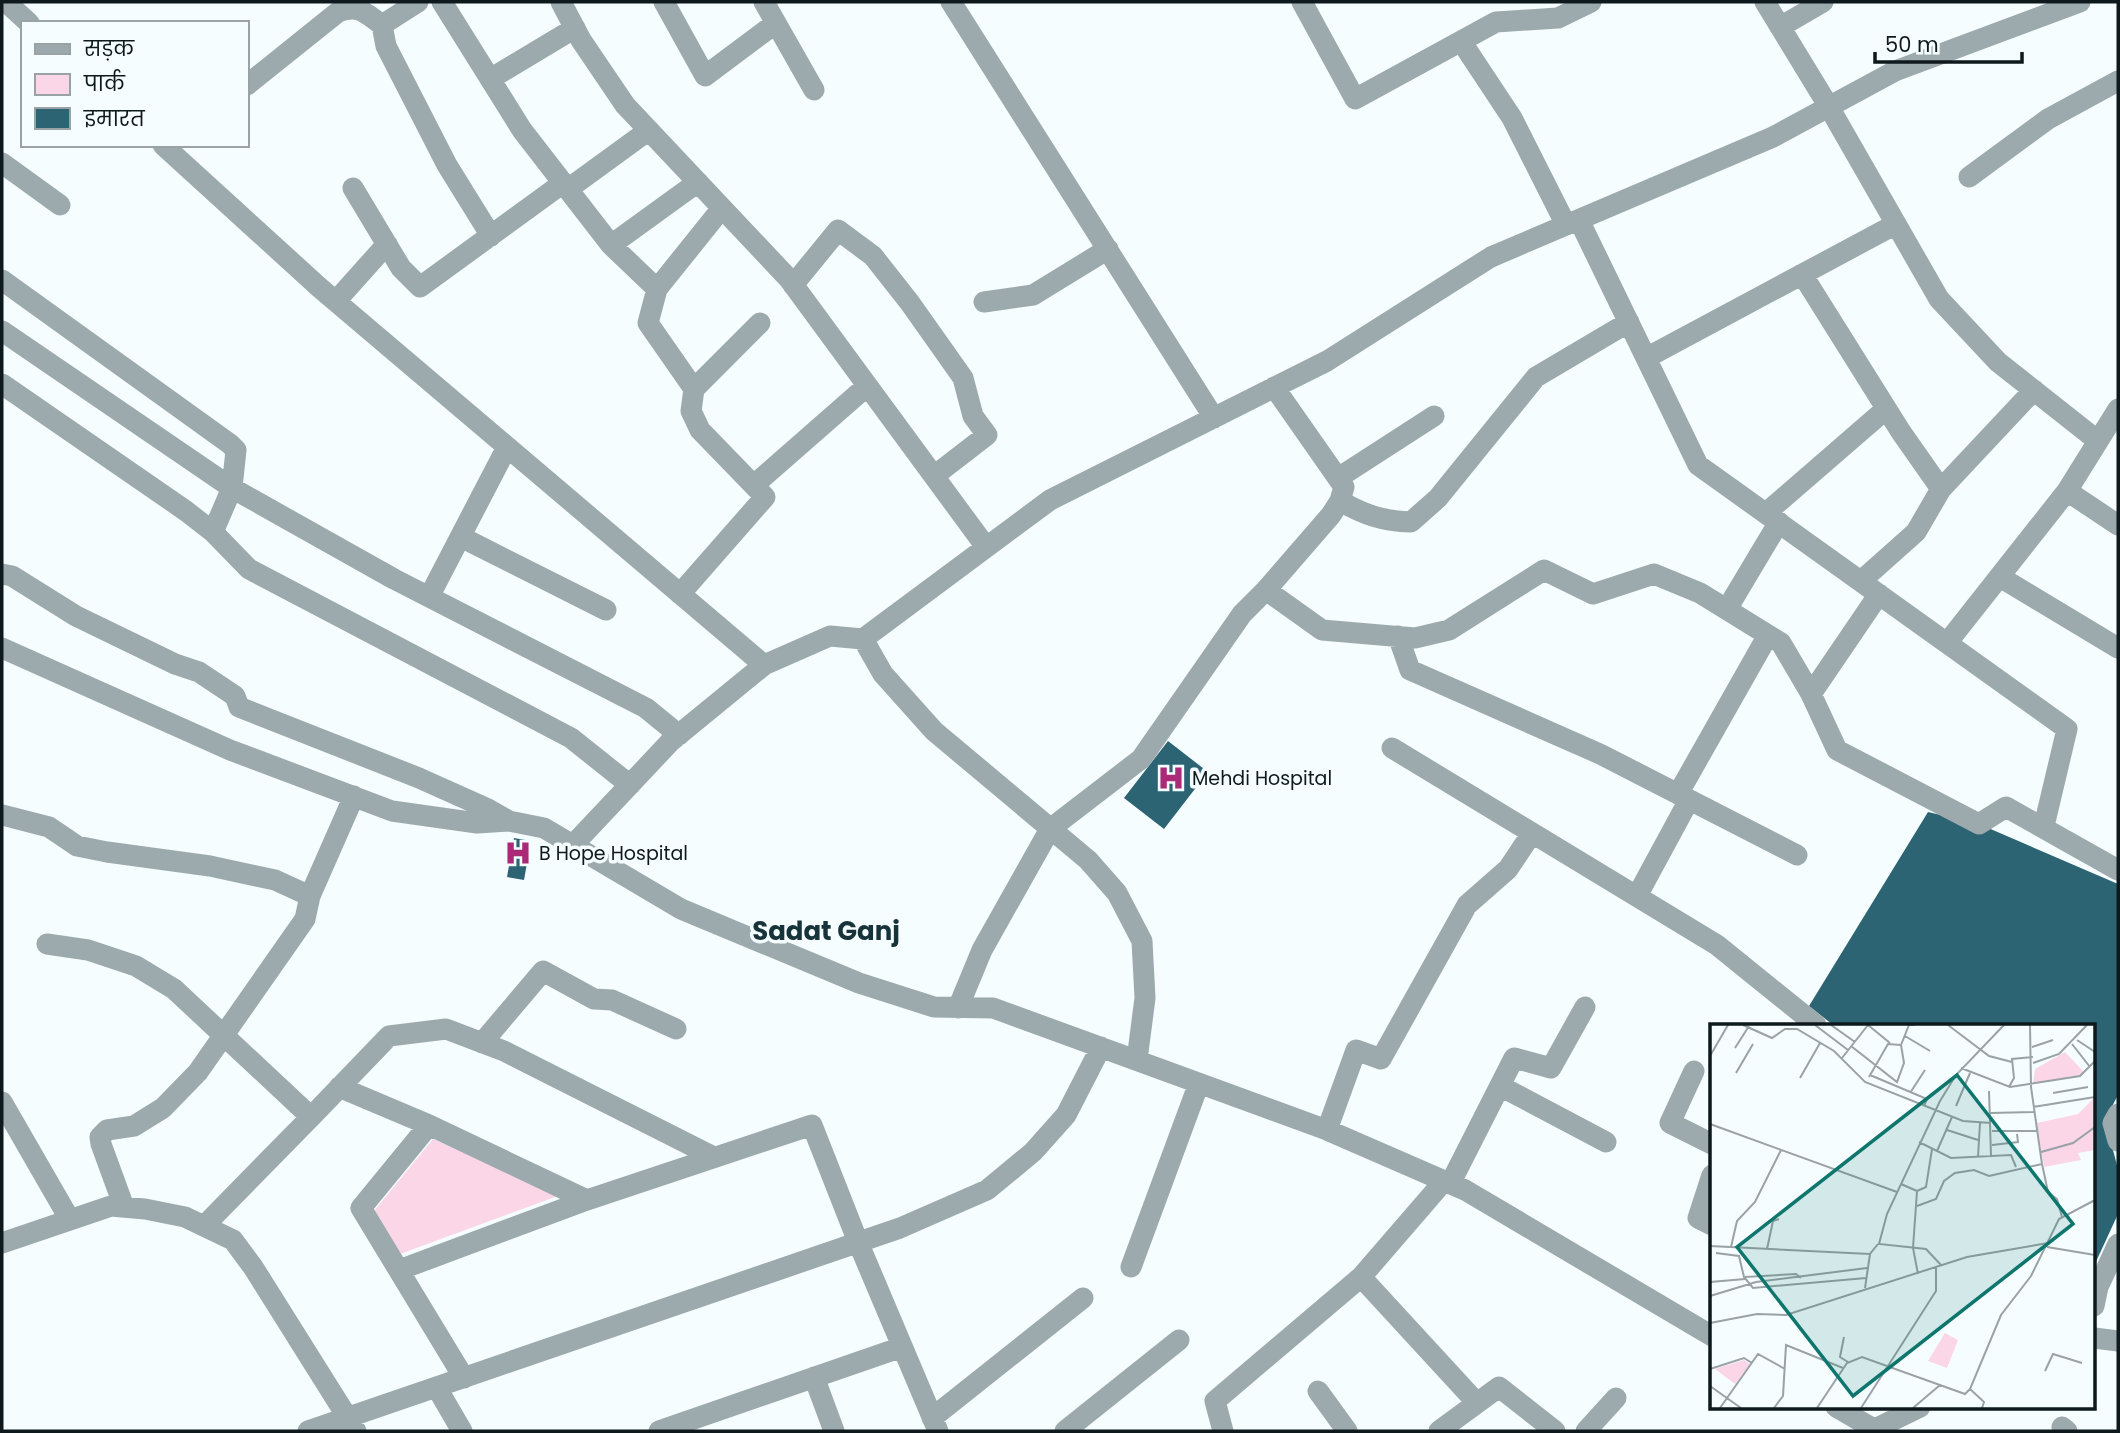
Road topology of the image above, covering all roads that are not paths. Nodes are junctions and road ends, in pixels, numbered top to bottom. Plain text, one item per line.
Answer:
1 (6, 2) edge
2 (418, 2) edge
3 (442, 2) edge
4 (561, 2) edge
5 (664, 2) edge
6 (764, 2) edge
7 (951, 2) edge
8 (1302, 2) edge
9 (1591, 2) edge
10 (1765, 2) edge
11 (1823, 2) edge
12 (2080, 2) edge
13 (1493, 12) edge
14 (27, 21) edge
15 (776, 23) junction
16 (1780, 27) junction
17 (575, 28) junction
18 (384, 35) junction
19 (1461, 41) junction
20 (490, 79) junction
21 (2118, 81) edge
22 (248, 84) edge
23 (814, 90) dead end
24 (1829, 107) junction
25 (649, 130) junction
26 (168, 147) edge
27 (2, 163) edge
28 (1969, 177) dead end
29 (698, 182) junction
30 (566, 186) junction
31 (353, 188) dead end
32 (60, 205) dead end
33 (722, 208) junction
34 (1572, 222) junction
35 (1896, 224) junction
36 (491, 236) junction
37 (387, 244) junction
38 (611, 245) junction
39 (1108, 249) junction
40 (1802, 274) junction
41 (2, 280) edge
42 (793, 285) junction
43 (657, 289) junction
44 (336, 301) junction
45 (984, 302) dead end
46 (1629, 322) junction
47 (760, 323) dead end
48 (2, 331) edge
49 (1646, 358) junction
50 (2, 384) edge
51 (867, 386) junction
52 (1273, 387) junction
53 (694, 389) junction
54 (2034, 390) junction
55 (1886, 409) junction
56 (2118, 409) edge
57 (1434, 416) dead end
58 (1214, 418) junction
59 (2098, 441) junction
60 (508, 447) junction
61 (934, 476) junction
62 (1338, 478) junction
63 (754, 485) junction
64 (232, 488) junction
65 (1941, 489) junction
66 (2067, 491) junction
67 (1340, 501) junction
68 (1772, 518) junction
69 (2118, 525) edge
70 (213, 532) junction
71 (461, 537) junction
72 (986, 547) junction
73 (2, 574) edge
74 (2000, 577) junction
75 (1861, 581) junction
76 (1266, 590) junction
77 (680, 593) junction
78 (1879, 594) junction
79 (429, 597) junction
80 (1727, 609) junction
81 (606, 610) dead end
82 (1768, 635) junction
83 (1398, 636) junction
84 (863, 639) junction
85 (1947, 643) junction
86 (2, 648) edge
87 (2118, 648) edge
88 (764, 665) junction
89 (1811, 694) junction
90 (679, 735) junction
91 (1392, 748) dead end
92 (630, 785) junction
93 (354, 796) junction
94 (1684, 797) junction
95 (2, 815) edge
96 (509, 821) junction
97 (2044, 826) junction
98 (1051, 829) junction
99 (1532, 833) junction
100 (573, 845) junction
101 (1797, 855) dead end
102 (2118, 870) edge
103 (310, 896) junction
104 (1637, 896) junction
105 (47, 944) dead end
106 (1585, 1007) dead end
107 (958, 1008) junction
108 (1815, 1024) edge
109 (676, 1029) dead end
110 (223, 1036) junction
111 (482, 1043) junction
112 (1101, 1047) junction
113 (1137, 1060) junction
114 (1694, 1071) dead end
115 (1199, 1083) junction
116 (1500, 1086) junction
117 (339, 1087) junction
118 (2, 1102) edge
119 (2118, 1114) edge
120 (311, 1117) junction
121 (429, 1125) junction
122 (1327, 1130) junction
123 (2118, 1141) edge
124 (1606, 1142) dead end
125 (1710, 1143) edge
126 (715, 1157) junction
127 (1710, 1181) edge
128 (1447, 1182) junction
129 (587, 1200) junction
130 (124, 1207) junction
131 (70, 1220) junction
132 (1710, 1224) edge
133 (204, 1226) junction
134 (858, 1242) junction
135 (2, 1243) edge
136 (2118, 1244) edge
137 (1131, 1267) dead end
138 (399, 1270) junction
139 (1361, 1277) junction
140 (2096, 1296) edge
141 (1083, 1298) dead end
142 (1710, 1335) edge
143 (2096, 1338) edge
144 (1179, 1340) dead end
145 (2118, 1340) edge
146 (902, 1347) junction
147 (814, 1377) junction
148 (464, 1378) junction
149 (437, 1388) junction
150 (1318, 1391) dead end
151 (1616, 1398) dead end
152 (1477, 1403) junction
153 (1838, 1408) edge
154 (1918, 1408) edge
155 (352, 1425) edge
156 (935, 1425) edge
157 (1873, 1430) edge
158 (308, 1431) edge
159 (462, 1431) edge
160 (659, 1431) edge
161 (834, 1431) edge
162 (1065, 1431) edge
163 (1223, 1431) edge
164 (1347, 1431) edge
165 (1439, 1431) edge
166 (1555, 1431) edge
167 (1586, 1431) edge

1 - 14 street
2 - 18 street
3 - 20 street
4 - 17 street
5 - 15 street
6 - 15 street
7 - 39 street
8 - 19 street
9 - 13 street
10 - 16 street
11 - 16 street
12 - 24 street
13 - 19 street
15 - 23 street
16 - 24 street
17 - 20 street
17 - 25 street
18 - 22 street
18 - 36 street
19 - 34 street
20 - 30 street
21 - 28 street
24 - 34 street
24 - 35 street
25 - 29 street
25 - 30 street
26 - 44 street
27 - 32 street
29 - 33 street
29 - 38 street
30 - 36 street
30 - 38 street
31 - 37 street
33 - 42 street
33 - 43 street
34 - 46 street
34 - 52 street
35 - 40 street
35 - 54 street
36 - 37 street
37 - 44 street
38 - 43 street
39 - 45 street
39 - 58 street
40 - 49 street
40 - 55 street
41 - 64 street
42 - 51 street
42 - 61 street
43 - 53 street
44 - 60 street
46 - 49 street
46 - 67 street
47 - 53 street
48 - 64 street
49 - 68 street
50 - 70 street
51 - 61 street
51 - 63 street
52 - 58 street
52 - 62 street
53 - 63 street
54 - 59 street
54 - 65 street
55 - 65 street
55 - 68 street
56 - 59 street
57 - 62 street
58 - 72 street
59 - 66 street
60 - 71 street
60 - 77 street
61 - 72 street
62 - 67 street
63 - 77 street
64 - 70 street
64 - 79 street
65 - 75 street
66 - 69 street
66 - 74 street
67 - 76 street
68 - 75 street
68 - 80 street
70 - 92 street
71 - 79 street
71 - 81 street
72 - 84 street
73 - 96 street
74 - 85 street
74 - 87 street
75 - 78 street
76 - 83 street
76 - 98 street
77 - 88 street
78 - 85 street
78 - 89 street
79 - 90 street
80 - 82 street
80 - 83 street
82 - 89 street
82 - 94 street
83 - 94 street
84 - 88 street
84 - 98 street
85 - 97 street
86 - 93 street
88 - 90 street
89 - 97 street
90 - 92 street
91 - 99 street
92 - 100 street
93 - 96 street
93 - 103 street
94 - 101 street
94 - 104 street
95 - 103 street
96 - 100 street
97 - 102 street
98 - 107 street
98 - 113 street
99 - 104 street
99 - 122 street
100 - 107 street
103 - 110 street
104 - 108 street
105 - 110 street
106 - 116 street
107 - 112 street
109 - 111 street
110 - 120 street
110 - 130 street
111 - 117 street
111 - 126 street
112 - 113 street
112 - 134 street
113 - 115 street
114 - 125 street
115 - 122 street
115 - 137 street
116 - 124 street
116 - 128 street
117 - 120 street
117 - 121 street
118 - 131 street
119 - 123 street
120 - 133 street
121 - 129 street
121 - 138 street
122 - 128 street
126 - 129 street
126 - 134 street
127 - 132 street
128 - 139 street
128 - 142 street
129 - 138 street
130 - 131 street
130 - 133 street
131 - 135 street
133 - 155 street
134 - 146 street
134 - 148 street
136 - 140 street
138 - 148 street
139 - 152 street
139 - 163 street
141 - 156 street
143 - 145 street
144 - 162 street
146 - 147 street
146 - 156 street
147 - 160 street
147 - 161 street
148 - 149 street
149 - 155 street
149 - 159 street
150 - 164 street
151 - 167 street
152 - 165 street
152 - 166 street
153 - 157 street
154 - 157 street
155 - 158 street

